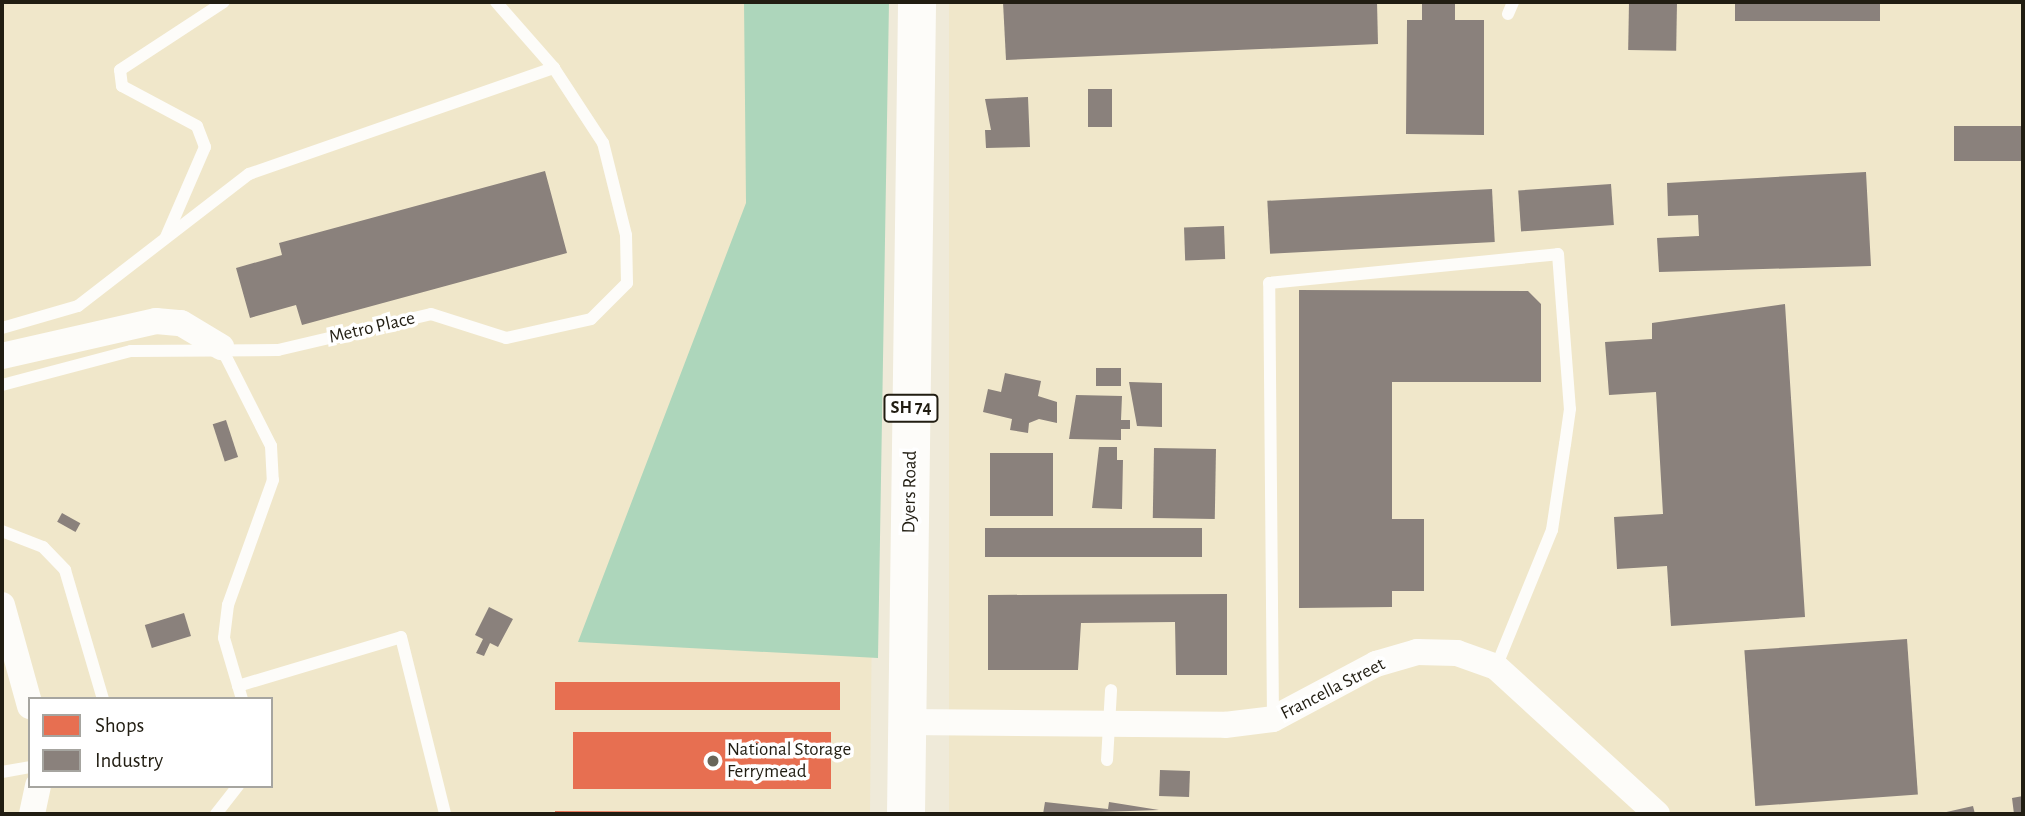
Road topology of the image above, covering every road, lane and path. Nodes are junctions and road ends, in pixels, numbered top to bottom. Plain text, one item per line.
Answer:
1 (224, 2) edge
2 (496, 2) edge
3 (917, 2) edge
4 (1513, 2) edge
5 (1507, 14) dead end
6 (554, 68) junction
7 (166, 237) junction
8 (2, 328) edge
9 (221, 347) junction
10 (2, 356) edge
11 (2, 385) edge
12 (2, 531) edge
13 (2, 605) edge
14 (1496, 667) junction
15 (1111, 690) dead end
16 (240, 692) edge
17 (102, 697) edge
18 (28, 699) edge
19 (1273, 719) junction
20 (907, 722) junction
21 (1108, 724) junction
22 (1107, 760) dead end
23 (28, 767) edge
24 (2, 772) edge
25 (38, 788) edge
26 (236, 788) edge
27 (32, 814) edge
28 (216, 814) edge
29 (445, 814) edge
30 (906, 814) edge
31 (1657, 814) edge

1 - 7 lane
2 - 6 lane, Metro Place
3 - 20 highway, Dyers Road / SH 74
4 - 5 lane
6 - 7 lane
6 - 9 lane, Metro Place
7 - 8 lane
9 - 10 street, Metro Place
9 - 11 lane
9 - 16 lane
12 - 17 lane
13 - 18 street
14 - 19 street, Francella Street
14 - 19 lane
14 - 31 street, Francella Street
15 - 21 lane
16 - 29 lane
19 - 21 street, Francella Street
20 - 21 street, Francella Street
20 - 30 highway, Dyers Road / SH 74
21 - 22 lane
23 - 24 lane
25 - 27 street
26 - 28 lane

